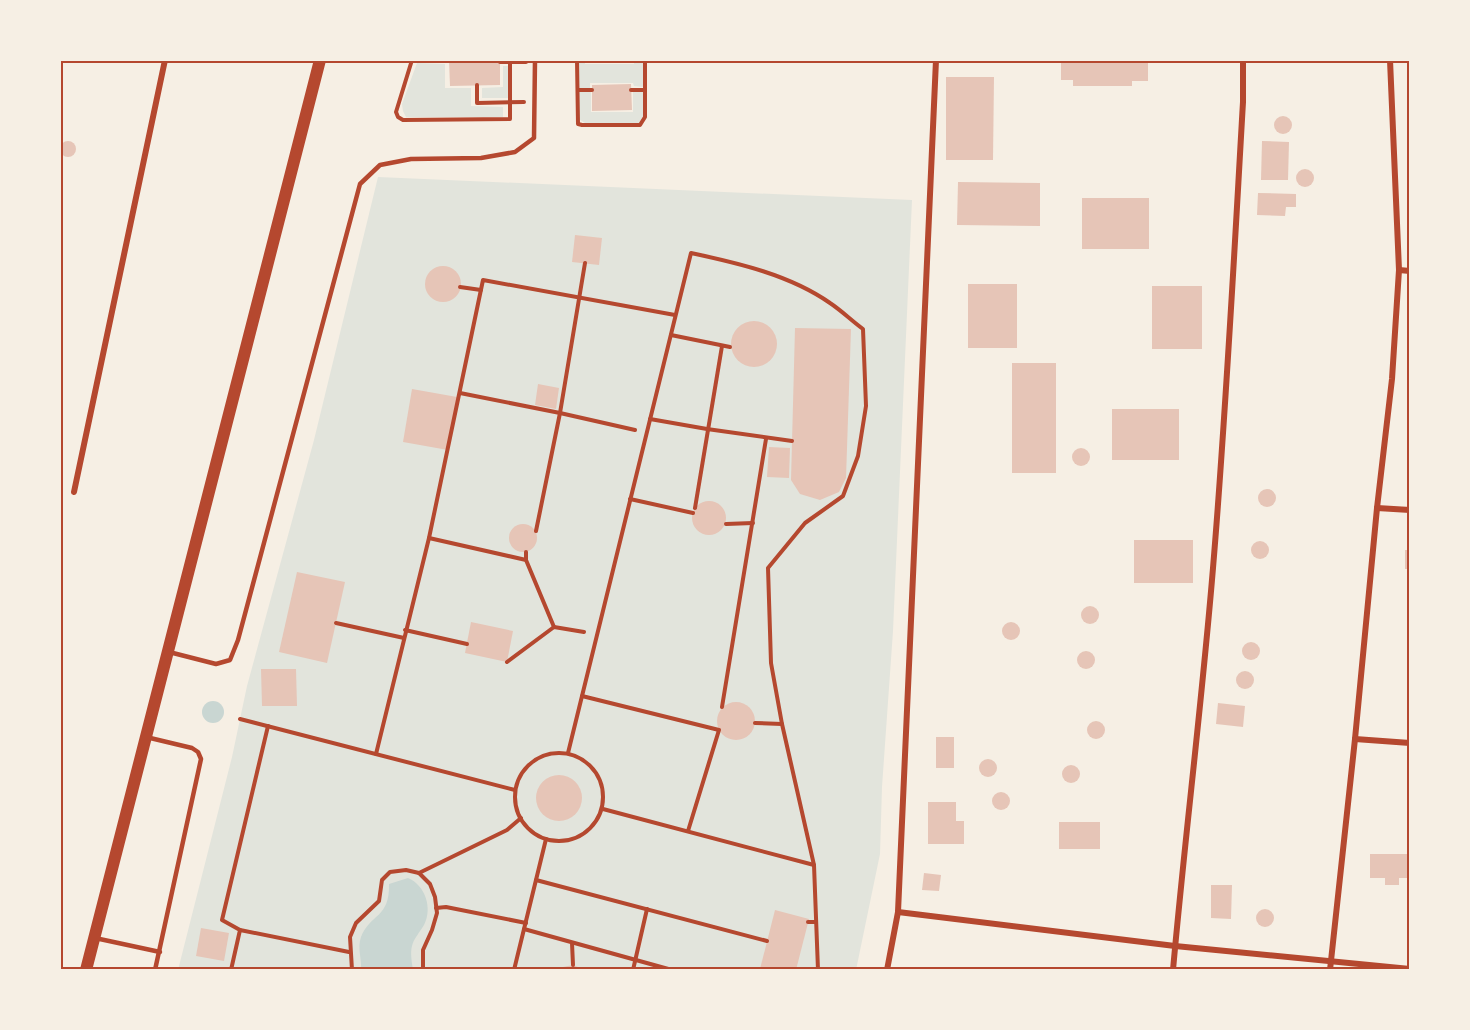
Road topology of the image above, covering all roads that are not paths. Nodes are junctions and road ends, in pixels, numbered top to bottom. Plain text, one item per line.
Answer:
1 (165, 60) edge
2 (320, 60) edge
3 (936, 60) edge
4 (1243, 60) edge
5 (1390, 60) edge
6 (535, 61) edge
7 (1399, 270) junction
8 (1410, 270) edge
9 (74, 492) dead end
10 (1377, 507) junction
11 (1410, 510) edge
12 (169, 652) junction
13 (146, 737) junction
14 (1355, 739) junction
15 (1410, 743) edge
16 (898, 912) junction
17 (94, 938) junction
18 (1175, 945) junction
19 (160, 952) junction
20 (1331, 960) junction
21 (1410, 969) edge
22 (86, 970) edge
23 (155, 970) edge
24 (887, 970) edge
25 (1173, 970) edge
26 (1330, 970) edge

1 - 9 street
2 - 12 main road
3 - 16 street
4 - 18 street
5 - 7 street
6 - 12 lane
7 - 8 street
7 - 10 street
10 - 11 street
10 - 14 street
12 - 13 main road
13 - 17 main road
13 - 19 lane
14 - 15 street
14 - 20 street
16 - 18 street
16 - 24 street
17 - 19 lane
17 - 22 main road
18 - 20 street
18 - 25 street
19 - 23 lane
20 - 21 street
20 - 26 street

